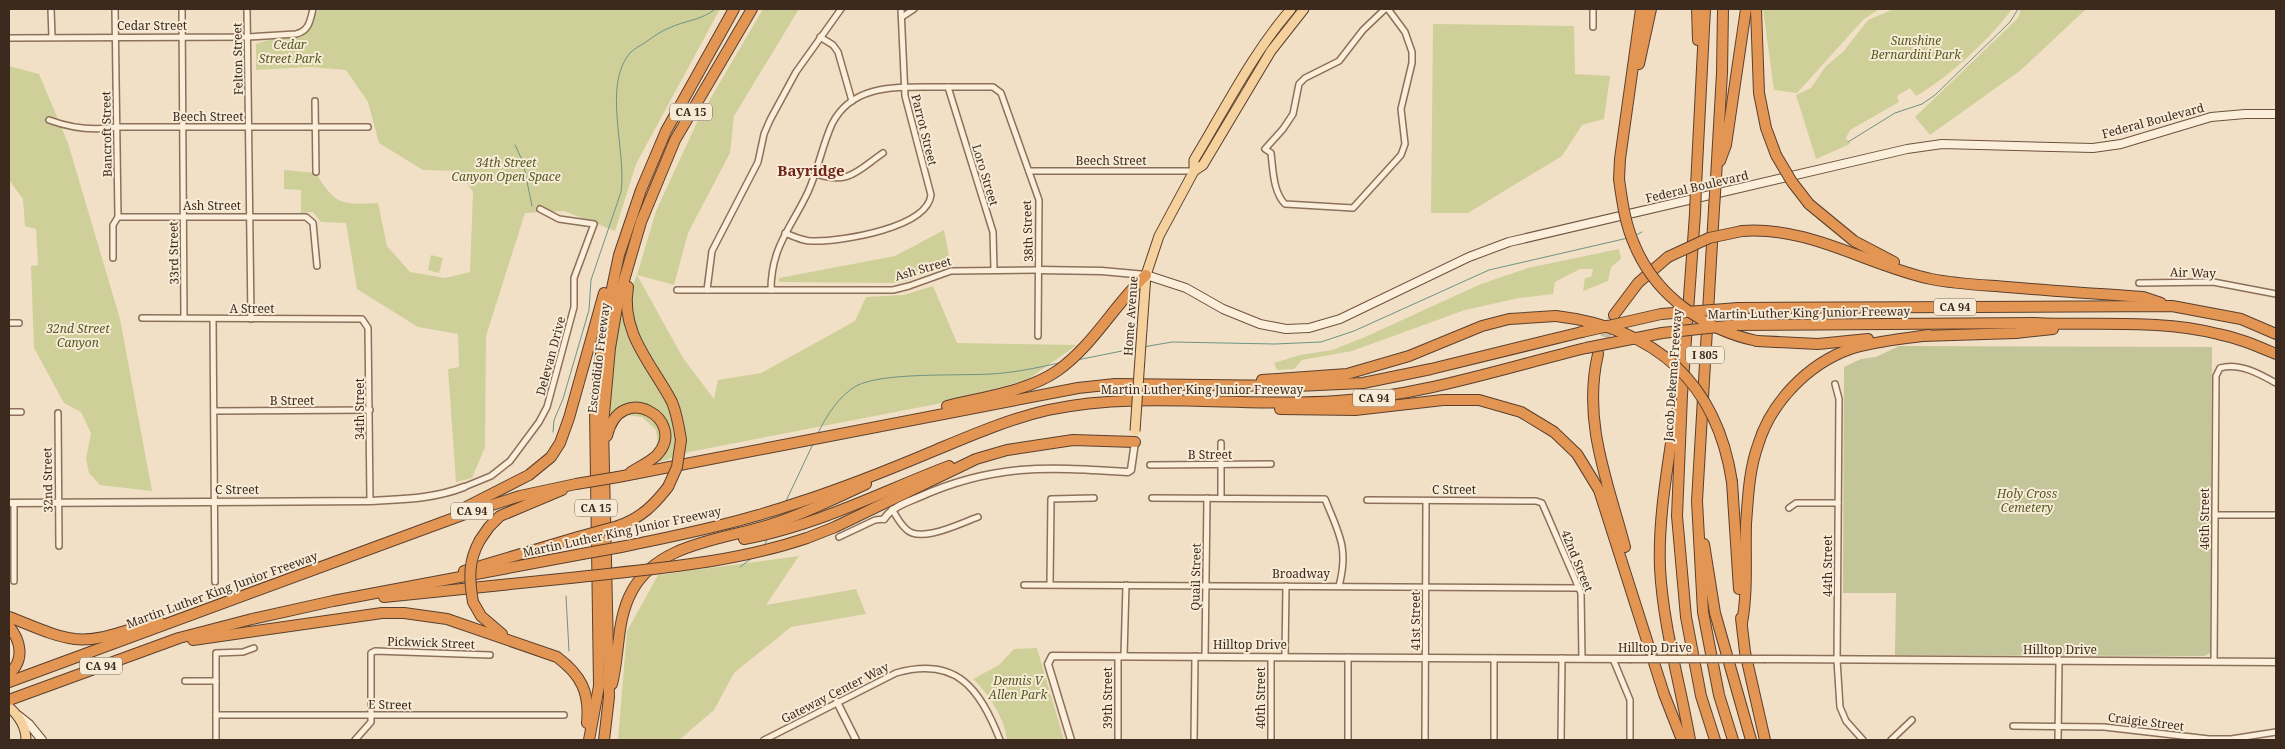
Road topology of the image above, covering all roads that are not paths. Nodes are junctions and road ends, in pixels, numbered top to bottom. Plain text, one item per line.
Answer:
1 (51, 9) edge
2 (115, 9) edge
3 (182, 9) edge
4 (247, 9) edge
5 (312, 9) edge
6 (734, 9) edge
7 (752, 9) edge
8 (841, 9) edge
9 (901, 9) edge
10 (914, 9) edge
11 (1291, 9) edge
12 (1304, 9) edge
13 (1386, 9) edge
14 (1593, 9) edge
15 (1641, 9) edge
16 (1651, 9) edge
17 (1697, 9) edge
18 (1705, 9) edge
19 (1723, 9) edge
20 (1746, 9) edge
21 (1756, 9) edge
22 (902, 17) junction
23 (1593, 27) dead end
24 (116, 36) junction
25 (182, 36) junction
26 (52, 37) junction
27 (248, 37) junction
28 (820, 37) junction
29 (9, 38) edge
30 (904, 87) junction
31 (948, 87) junction
32 (315, 101) dead end
33 (852, 101) junction
34 (1700, 112) junction
35 (2276, 114) edge
36 (49, 120) dead end
37 (116, 127) junction
38 (183, 127) junction
39 (249, 127) junction
40 (315, 127) junction
41 (368, 127) dead end
42 (1623, 142) junction
43 (883, 153) dead end
44 (1029, 171) junction
45 (1194, 171) junction
46 (316, 172) dead end
47 (1716, 173) junction
48 (816, 174) junction
49 (540, 209) dead end
50 (118, 217) junction
51 (184, 217) junction
52 (250, 217) junction
53 (629, 220) junction
54 (641, 222) junction
55 (785, 233) junction
56 (112, 258) dead end
57 (317, 266) dead end
58 (994, 270) junction
59 (1039, 270) junction
60 (1146, 275) junction
61 (2139, 282) dead end
62 (1969, 285) junction
63 (677, 290) dead end
64 (707, 290) junction
65 (771, 290) junction
66 (2276, 294) edge
67 (2172, 306) junction
68 (1614, 315) tunnel mouth
69 (142, 318) dead end
70 (184, 318) junction
71 (251, 319) junction
72 (362, 319) joint
73 (213, 320) junction
74 (9, 323) edge
75 (18, 323) dead end
76 (2081, 326) junction
77 (2276, 334) edge
78 (1929, 335) junction
79 (1038, 336) dead end
80 (1598, 354) tunnel mouth
81 (2276, 354) edge
82 (2276, 383) edge
83 (1241, 384) junction
84 (1835, 384) dead end
85 (1682, 395) junction
86 (1157, 400) junction
87 (370, 410) junction
88 (214, 411) junction
89 (9, 412) edge
90 (21, 412) dead end
91 (58, 413) dead end
92 (862, 429) junction
93 (1135, 436) junction
94 (1221, 443) dead end
95 (921, 456) junction
96 (976, 459) junction
97 (604, 462) junction
98 (1271, 464) dead end
99 (1150, 465) dead end
100 (1221, 465) junction
101 (621, 477) junction
102 (575, 484) junction
103 (464, 487) joint
104 (1094, 498) dead end
105 (1152, 498) dead end
106 (1207, 498) junction
107 (1221, 498) junction
108 (1367, 500) dead end
109 (215, 501) junction
110 (370, 501) junction
111 (1426, 501) junction
112 (1697, 501) junction
113 (58, 502) junction
114 (11, 503) edge
115 (1542, 503) joint
116 (1838, 504) junction
117 (1789, 508) dead end
118 (892, 509) junction
119 (2215, 515) junction
120 (2276, 515) edge
121 (978, 517) dead end
122 (884, 519) joint
123 (760, 532) junction
124 (839, 537) dead end
125 (59, 546) dead end
126 (374, 548) junction
127 (14, 581) dead end
128 (215, 582) dead end
129 (418, 585) junction
130 (1024, 585) dead end
131 (1050, 585) junction
132 (1126, 585) junction
133 (1206, 586) junction
134 (1286, 586) junction
135 (1339, 586) junction
136 (1426, 587) junction
137 (1578, 588) junction
138 (333, 601) junction
139 (199, 611) junction
140 (9, 617) edge
141 (1742, 623) junction
142 (9, 626) edge
143 (179, 638) junction
144 (1648, 638) junction
145 (523, 644) junction
146 (254, 648) dead end
147 (490, 655) dead end
148 (1121, 656) junction
149 (1195, 656) junction
150 (1204, 656) junction
151 (1271, 657) junction
152 (1285, 657) junction
153 (1348, 657) junction
154 (1425, 658) junction
155 (1494, 658) junction
156 (1562, 658) junction
157 (1582, 658) junction
158 (1613, 659) junction
159 (1837, 660) junction
160 (2059, 661) junction
161 (2214, 662) junction
162 (2276, 662) edge
163 (9, 674) edge
164 (185, 681) dead end
165 (216, 681) junction
166 (9, 682) edge
167 (608, 697) junction
168 (838, 702) junction
169 (10, 706) edge
170 (216, 715) junction
171 (372, 715) junction
172 (564, 715) dead end
173 (1912, 720) dead end
174 (2058, 725) junction
175 (2013, 726) dead end
176 (2276, 732) edge
177 (26, 740) edge
178 (42, 740) edge
179 (216, 740) edge
180 (355, 740) edge
181 (588, 740) edge
182 (604, 740) edge
183 (764, 740) edge
184 (856, 740) edge
185 (1000, 740) edge
186 (1071, 740) edge
187 (1118, 740) edge
188 (1194, 740) edge
189 (1271, 740) edge
190 (1348, 740) edge
191 (1425, 740) edge
192 (1494, 740) edge
193 (1561, 740) edge
194 (1630, 740) edge
195 (1682, 740) edge
196 (1690, 740) edge
197 (1715, 740) edge
198 (1733, 740) edge
199 (1750, 740) edge
200 (1765, 740) edge
201 (1863, 740) edge
202 (1891, 740) edge
203 (2058, 740) edge

1 - 26 street
2 - 24 street, Bancroft Street
3 - 25 street, 33rd Street
4 - 27 street, Felton Street
5 - 27 street, Cedar Street
6 - 53 highway, Escondido Freeway / CA 15
7 - 54 highway, Escondido Freeway / CA 15
8 - 28 street
9 - 22 street, Parrot Street
10 - 22 street
11 - 45 main road, Home Avenue
12 - 45 main road, Home Avenue
13 - 13 street
14 - 23 street
15 - 42 highway
16 - 42 highway
17 - 34 highway
18 - 34 highway, Jacob Dekema Freeway / I 805
19 - 47 highway, I 805
20 - 47 highway
21 - 62 highway, bridge
22 - 30 street, Parrot Street
24 - 25 street, Cedar Street
24 - 26 street, Cedar Street
24 - 37 street, Bancroft Street
25 - 27 street, Cedar Street
25 - 38 street, 33rd Street
26 - 29 street, Cedar Street
27 - 39 street, Felton Street
28 - 33 street
28 - 64 street
30 - 31 street
30 - 33 street
30 - 55 street, Parrot Street
31 - 44 street, 38th Street
31 - 58 street, Loro Street
32 - 40 street
33 - 48 street
34 - 85 highway, Jacob Dekema Freeway / I 805, bridge
35 - 60 main road, Federal Boulevard
36 - 37 street, Beech Street
37 - 38 street, Beech Street
37 - 50 street, Bancroft Street
38 - 39 street, Beech Street
38 - 51 street, 33rd Street
39 - 40 street, Beech Street
39 - 52 street, Felton Street
40 - 41 street, Beech Street
40 - 46 street
42 - 78 highway, bridge
43 - 48 street
44 - 45 street, Beech Street
44 - 59 street, 38th Street
45 - 60 main road, Home Avenue
47 - 112 highway, I 805, bridge
48 - 55 street
49 - 103 street, Delevan Drive
50 - 51 street, Ash Street
50 - 56 street, Bancroft Street
51 - 52 street, Ash Street
51 - 70 street, 33rd Street
52 - 57 street, Ash Street
52 - 71 street, Felton Street
53 - 126 highway
53 - 181 highway, Escondido Freeway / CA 15
54 - 97 highway, Escondido Freeway / CA 15
54 - 129 highway, bridge
55 - 65 street
58 - 59 street, Ash Street
58 - 65 street, Ash Street
59 - 60 street, Ash Street
59 - 79 street, 38th Street
60 - 92 highway
60 - 93 main road, Home Avenue, bridge
61 - 66 street, Air Way
62 - 67 highway
62 - 68 highway, bridge
63 - 64 street, Ash Street
64 - 65 street, Ash Street
67 - 77 highway, Martin Luther King Junior Freeway / CA 94
67 - 83 highway, Martin Luther King Junior Freeway / CA 94, bridge
69 - 70 street, A Street
70 - 73 street, A Street
71 - 72 street, A Street
71 - 73 street, A Street
72 - 87 street, 34th Street
73 - 88 street
74 - 75 street
76 - 78 highway
76 - 81 highway, Martin Luther King Junior Freeway / CA 94
76 - 86 highway, Martin Luther King Junior Freeway / CA 94, bridge
78 - 141 highway
80 - 144 highway
82 - 119 street, 46th Street
83 - 92 highway, Martin Luther King Junior Freeway / CA 94
83 - 141 highway, bridge
84 - 116 street, 44th Street
85 - 196 highway
85 - 197 highway, Jacob Dekema Freeway / I 805
86 - 95 highway, Martin Luther King Junior Freeway / CA 94
86 - 144 highway
87 - 88 street, B Street
87 - 110 street, 34th Street
88 - 109 street
89 - 90 street
91 - 113 street, 32nd Street
92 - 101 highway, Martin Luther King Junior Freeway / CA 94
93 - 96 highway
93 - 118 street, Home Avenue
94 - 100 street
95 - 123 highway
95 - 129 highway, Martin Luther King Junior Freeway / CA 94, bridge
96 - 123 highway
96 - 138 highway, bridge
97 - 101 highway
97 - 167 highway, Escondido Freeway / CA 15
98 - 100 street, B Street
99 - 100 street, B Street
100 - 107 street
101 - 102 highway, Martin Luther King Junior Freeway / CA 94, bridge
102 - 126 highway, Martin Luther King Junior Freeway / CA 94
102 - 145 highway, bridge
103 - 110 street, C Street
104 - 131 street
105 - 106 street
106 - 107 street
106 - 133 street, Quail Street
107 - 135 street
108 - 111 street, C Street
109 - 110 street, C Street
109 - 113 street, C Street
109 - 128 street
111 - 115 street, C Street
111 - 136 street, 41st Street
112 - 198 highway, I 805
112 - 199 highway
113 - 114 street, C Street
113 - 125 street, 32nd Street
114 - 127 street
115 - 137 street, 42nd Street
116 - 117 street
116 - 159 street, 44th Street
118 - 121 street
118 - 122 street
119 - 120 street
119 - 161 street, 46th Street
122 - 124 street
123 - 167 highway
126 - 139 highway, Martin Luther King Junior Freeway / CA 94
129 - 138 highway, Martin Luther King Junior Freeway / CA 94
130 - 131 street, Broadway
131 - 132 street, Broadway
132 - 133 street, Broadway
132 - 148 street, 39th Street
133 - 134 street, Broadway
133 - 150 street, Quail Street
134 - 135 street, Broadway
134 - 152 street
135 - 136 street, Broadway
136 - 137 street, Broadway
136 - 154 street, 41st Street
137 - 157 street, 42nd Street
138 - 143 highway, Martin Luther King Junior Freeway / CA 94
139 - 140 highway
139 - 166 highway, Martin Luther King Junior Freeway / CA 94
141 - 200 highway
142 - 163 highway
143 - 145 highway
143 - 169 highway, Martin Luther King Junior Freeway / CA 94
144 - 195 highway
145 - 181 highway
146 - 165 street
147 - 171 street, Pickwick Street
148 - 149 street, Hilltop Drive
148 - 186 street, Hilltop Drive
148 - 187 street, 39th Street
149 - 150 street, Hilltop Drive
149 - 188 street
150 - 151 street, Hilltop Drive
151 - 152 street, Hilltop Drive
151 - 189 street, 40th Street
152 - 153 street, Hilltop Drive
153 - 154 street, Hilltop Drive
153 - 190 street
154 - 155 street, Hilltop Drive
154 - 191 street, 41st Street
155 - 156 street, Hilltop Drive
155 - 192 street
156 - 157 street, Hilltop Drive
156 - 193 street
157 - 158 street, Hilltop Drive
158 - 159 street, Hilltop Drive, bridge
158 - 194 street
159 - 160 street, Hilltop Drive
159 - 201 street, 44th Street
160 - 161 street, Hilltop Drive
160 - 174 street
161 - 162 street, Hilltop Drive
164 - 165 street
165 - 170 street
167 - 182 highway, Escondido Freeway / CA 15
168 - 183 street, Gateway Center Way
168 - 184 street
168 - 185 street, Gateway Center Way
169 - 177 main road
169 - 178 main road
170 - 171 street, E Street
170 - 179 street
171 - 172 street, E Street
171 - 180 street
173 - 202 street
174 - 175 street, Craigie Street
174 - 176 street, Craigie Street
174 - 203 street

